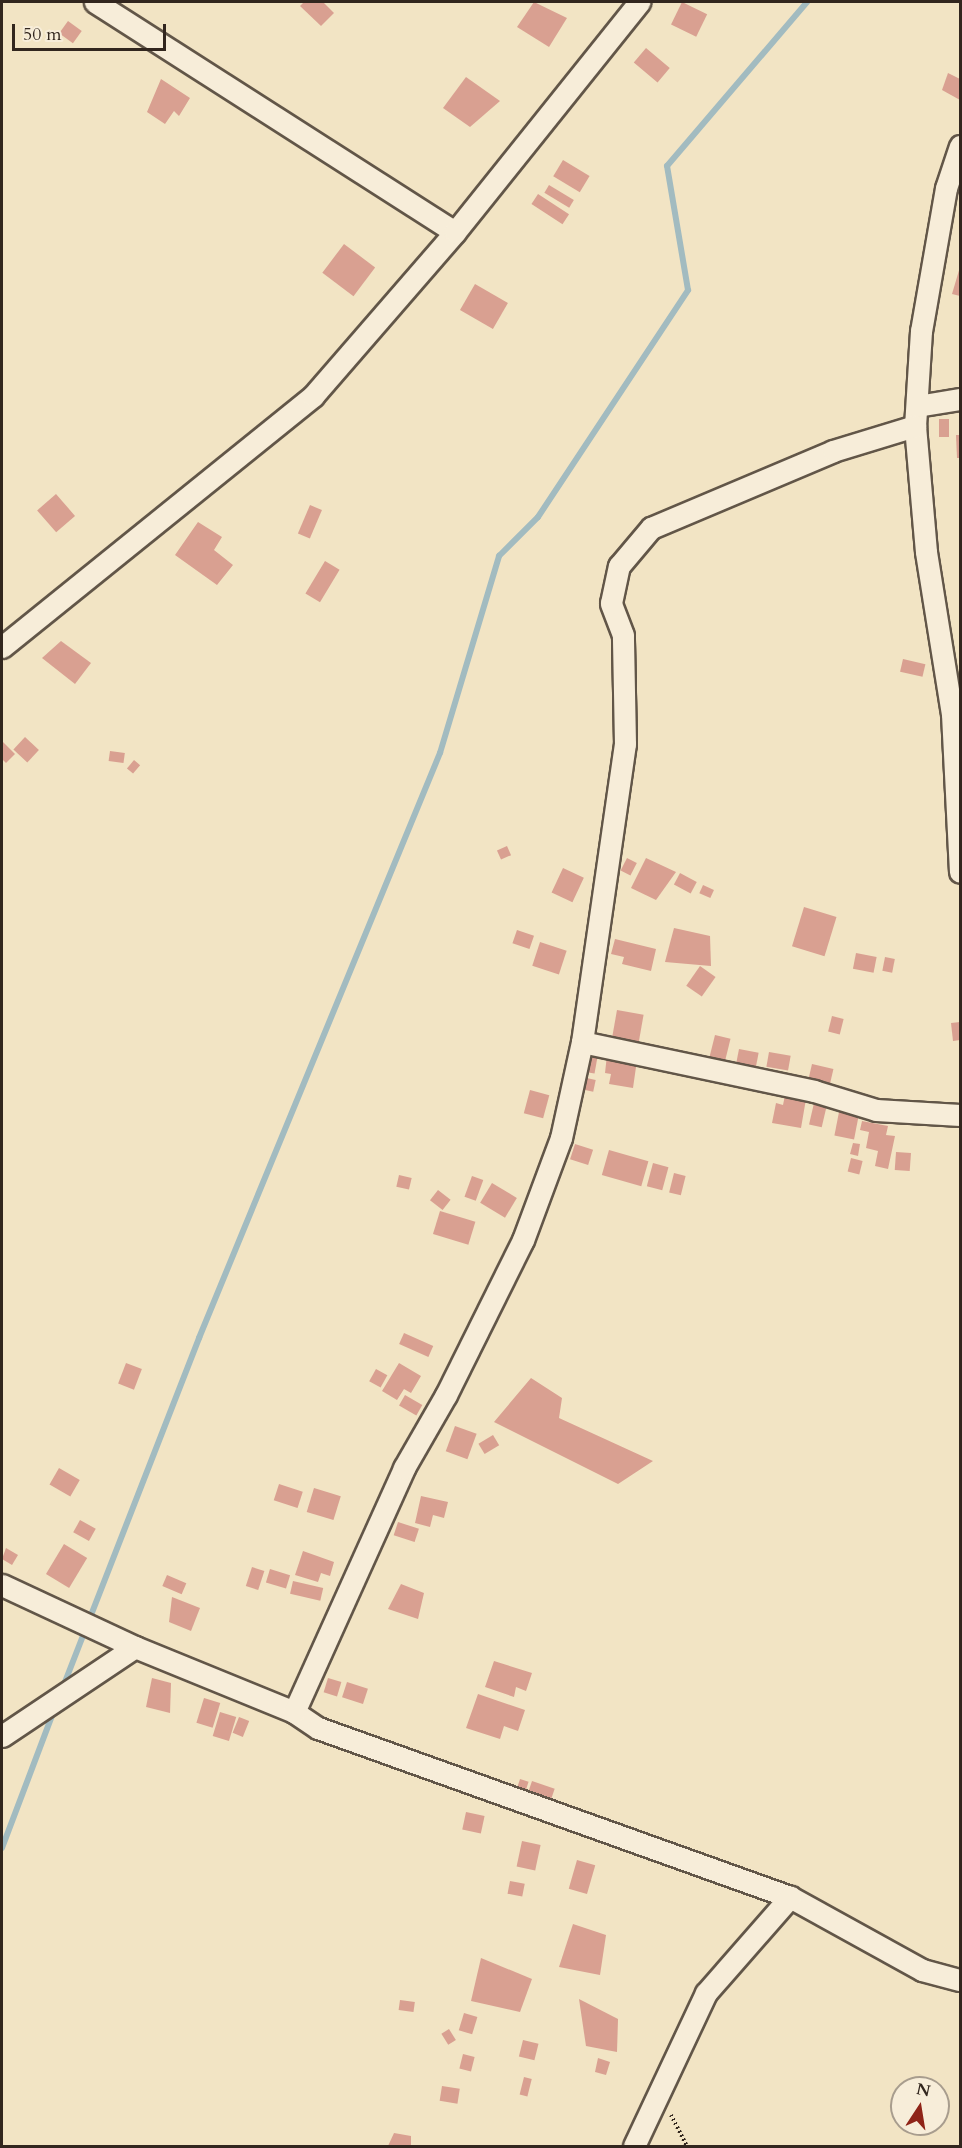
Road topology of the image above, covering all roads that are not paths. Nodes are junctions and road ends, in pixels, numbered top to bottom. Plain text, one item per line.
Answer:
1 (95, 2) edge
2 (639, 2) edge
3 (960, 146) edge
4 (455, 232) junction
5 (960, 399) edge
6 (916, 416) junction
7 (2, 647) edge
8 (956, 716) edge
9 (960, 872) edge
10 (582, 1042) junction
11 (960, 1115) edge
12 (2, 1585) edge
13 (135, 1647) junction
14 (294, 1712) junction
15 (2, 1737) edge
16 (790, 1897) junction
17 (960, 1980) edge
18 (634, 2146) edge

1 - 4 street
2 - 4 street
3 - 6 street
4 - 7 street
5 - 6 street
6 - 8 street
6 - 10 street
8 - 9 street
10 - 11 street
10 - 14 street
12 - 13 street
13 - 14 street
13 - 15 street
14 - 16 street
16 - 17 street
16 - 18 street

